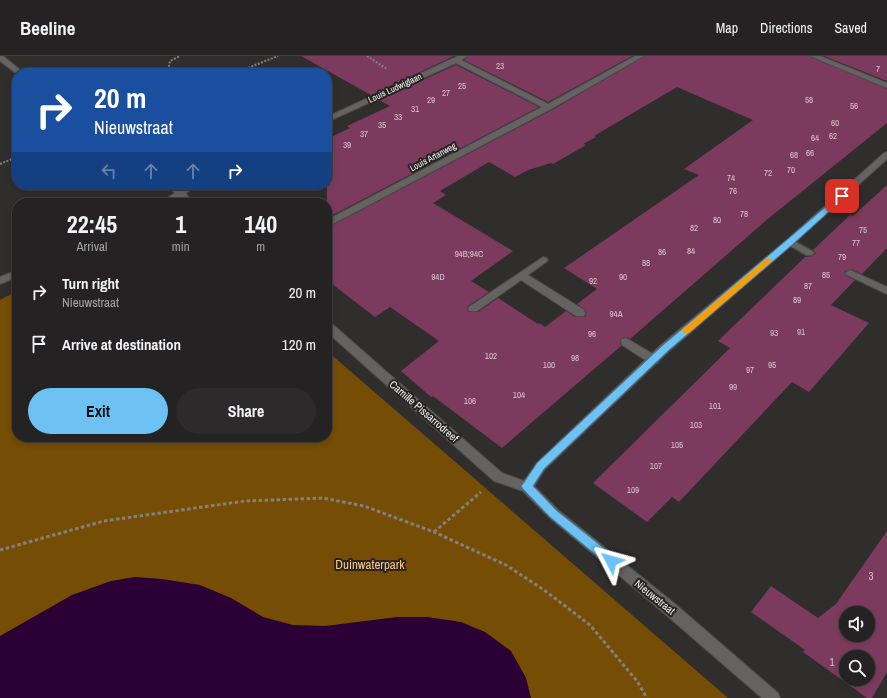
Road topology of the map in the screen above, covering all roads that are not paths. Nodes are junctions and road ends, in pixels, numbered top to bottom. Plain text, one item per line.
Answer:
1 (464, 56) edge
2 (640, 56) edge
3 (814, 56) edge
4 (0, 57) edge
5 (456, 60) junction
6 (14, 68) edge
7 (887, 86) edge
8 (548, 107) junction
9 (332, 118) edge
10 (887, 155) edge
11 (177, 190) edge
12 (186, 190) edge
13 (181, 193) junction
14 (172, 198) edge
15 (184, 198) edge
16 (332, 221) edge
17 (790, 242) junction
18 (809, 253) dead end
19 (543, 260) dead end
20 (850, 273) dead end
21 (12, 275) edge
22 (521, 275) junction
23 (0, 281) edge
24 (887, 291) edge
25 (473, 309) dead end
26 (580, 313) dead end
27 (332, 330) edge
28 (626, 342) dead end
29 (654, 360) junction
30 (526, 486) junction
31 (773, 698) edge

1 - 5 street, Louis Ludwiglaan
2 - 8 street, Louis Artanweg
3 - 7 street
4 - 6 street
5 - 8 street
5 - 9 street, Louis Ludwiglaan
8 - 16 street, Louis Artanweg
10 - 17 street
11 - 13 street
12 - 13 street
13 - 14 street
13 - 15 street
17 - 18 street
17 - 29 street
19 - 22 street
20 - 24 street
21 - 23 street
22 - 25 street
22 - 26 street
27 - 30 street, Camille Pissarrodreef
28 - 29 street
29 - 30 street
30 - 31 street, Nieuwstraat

